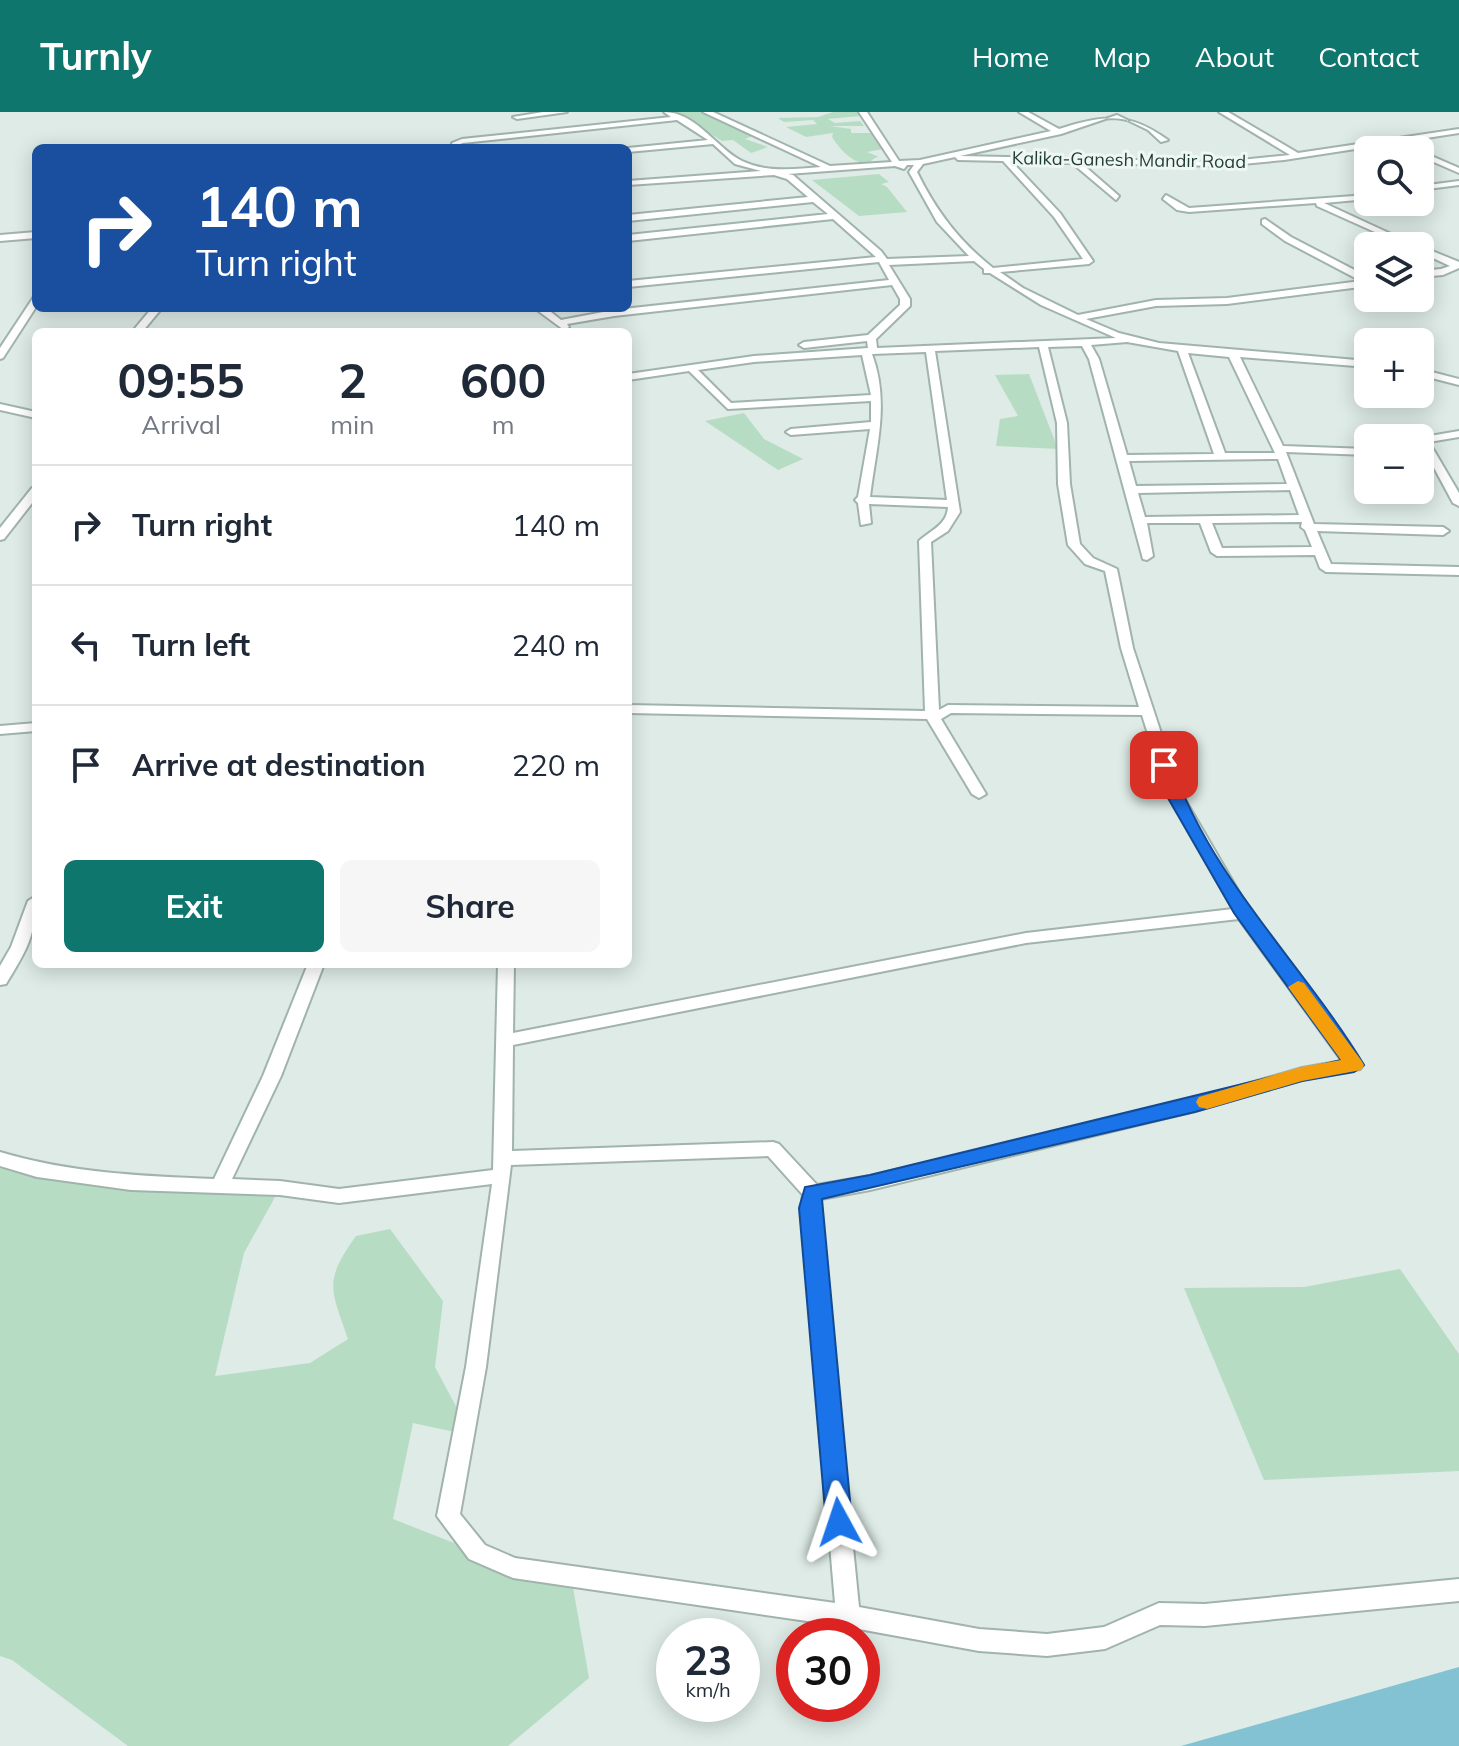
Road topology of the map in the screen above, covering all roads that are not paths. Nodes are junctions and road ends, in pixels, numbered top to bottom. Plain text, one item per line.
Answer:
1 (563, 112) edge
2 (668, 112) edge
3 (707, 112) edge
4 (863, 112) edge
5 (1023, 112) edge
6 (1117, 112) edge
7 (1223, 112) edge
8 (517, 117) dead end
9 (679, 118) junction
10 (1459, 131) edge
11 (1058, 132) junction
12 (1428, 136) edge
13 (1164, 140) dead end
14 (715, 142) junction
15 (456, 144) edge
16 (1354, 147) edge
17 (632, 150) edge
18 (1297, 156) junction
19 (940, 158) junction
20 (1005, 159) junction
21 (1434, 159) edge
22 (1074, 161) junction
23 (738, 162) junction
24 (920, 162) junction
25 (897, 164) junction
26 (832, 168) junction
27 (1459, 171) edge
28 (913, 172) junction
29 (773, 173) junction
30 (792, 174) junction
31 (738, 175) junction
32 (632, 183) edge
33 (1459, 183) edge
34 (1434, 186) edge
35 (1166, 197) dead end
36 (1116, 198) dead end
37 (814, 199) junction
38 (1354, 199) edge
39 (1318, 203) junction
40 (833, 216) junction
41 (632, 218) edge
42 (1265, 222) dead end
43 (1382, 232) edge
44 (32, 235) edge
45 (0, 238) edge
46 (632, 238) edge
47 (1434, 255) edge
48 (973, 259) junction
49 (885, 260) junction
50 (1458, 266) edge
51 (987, 271) junction
52 (1434, 273) edge
53 (1354, 274) edge
54 (896, 282) junction
55 (632, 284) edge
56 (1354, 284) edge
57 (698, 303) junction
58 (32, 306) edge
59 (154, 312) edge
60 (545, 312) edge
61 (710, 314) dead end
62 (1077, 318) junction
63 (558, 323) junction
64 (140, 328) edge
65 (564, 328) edge
66 (1107, 332) junction
67 (871, 338) junction
68 (1133, 340) junction
69 (1098, 342) junction
70 (1085, 343) junction
71 (1043, 345) junction
72 (1181, 347) junction
73 (930, 349) junction
74 (870, 351) junction
75 (1232, 352) junction
76 (0, 356) edge
77 (1354, 363) edge
78 (691, 368) junction
79 (632, 373) edge
80 (632, 373) edge
81 (1434, 376) edge
82 (1459, 382) edge
83 (877, 398) junction
84 (0, 407) edge
85 (32, 414) edge
86 (875, 425) junction
87 (791, 432) dead end
88 (1459, 434) edge
89 (1443, 436) junction
90 (1434, 438) edge
91 (1459, 447) edge
92 (1280, 452) junction
93 (1354, 452) edge
94 (1220, 455) junction
95 (1123, 458) junction
96 (1434, 461) edge
97 (1291, 487) junction
98 (1130, 490) junction
99 (32, 495) edge
100 (1458, 499) edge
101 (861, 500) junction
102 (953, 504) junction
103 (1140, 520) junction
104 (1205, 520) junction
105 (1305, 522) junction
106 (865, 523) dead end
107 (1443, 531) dead end
108 (0, 536) edge
109 (1318, 551) junction
110 (1147, 556) dead end
111 (1459, 571) edge
112 (632, 709) edge
113 (1146, 711) junction
114 (932, 715) junction
115 (32, 727) edge
116 (0, 730) edge
117 (979, 794) dead end
118 (32, 912) edge
119 (1243, 913) junction
120 (314, 968) edge
121 (506, 968) edge
122 (0, 980) edge
123 (504, 1041) junction
124 (0, 1159) edge
125 (503, 1167) junction
126 (219, 1187) junction
127 (813, 1193) junction
128 (1459, 1590) edge
129 (848, 1616) junction

1 - 8 street
2 - 9 street
3 - 26 street
4 - 25 street
5 - 11 street
6 - 11 street
6 - 13 street
7 - 18 street
9 - 14 street
9 - 15 street
10 - 12 street, Kalika-Ganesh Mandir Road
11 - 19 street
14 - 17 street
14 - 23 street
16 - 18 street, Kalika-Ganesh Mandir Road
18 - 22 street, Kalika-Ganesh Mandir Road
19 - 20 street, Kalika-Ganesh Mandir Road
19 - 24 street
20 - 22 street, Kalika-Ganesh Mandir Road
20 - 51 street
21 - 27 street
22 - 36 street
23 - 29 street
23 - 31 street
24 - 25 street
24 - 28 street
25 - 26 street
25 - 28 street
26 - 30 street
28 - 48 street
29 - 30 street
29 - 31 street
30 - 37 street
31 - 32 street
33 - 34 street
35 - 39 street
37 - 40 street
37 - 41 street
38 - 39 street
39 - 43 street
40 - 46 street
40 - 49 street
42 - 53 street
44 - 45 street
47 - 50 street
48 - 49 street
48 - 51 street
49 - 54 street
49 - 55 street
50 - 52 street
51 - 62 street
54 - 57 street
54 - 67 street
56 - 62 street
57 - 61 street
57 - 63 street
58 - 76 street
59 - 64 street
60 - 63 street
62 - 66 street
63 - 65 street
66 - 68 street
66 - 69 street
67 - 74 street
67 - 79 street
68 - 69 street
68 - 72 street
69 - 70 street
70 - 71 street
70 - 95 street
71 - 73 street
71 - 113 street
72 - 75 street
72 - 94 street
73 - 74 street
73 - 102 street
74 - 78 street
74 - 83 street
75 - 77 street
75 - 92 street
78 - 80 street
78 - 83 street
81 - 82 street
83 - 86 street
84 - 85 street
86 - 87 street
86 - 101 street
88 - 89 street
89 - 90 street
89 - 91 street
92 - 93 street
92 - 94 street
92 - 97 street
94 - 95 street
95 - 98 street
96 - 100 street
97 - 98 street
97 - 105 street
98 - 103 street
99 - 108 street
101 - 102 street
101 - 106 street
102 - 114 street
103 - 104 street
103 - 110 street
104 - 105 street
104 - 109 street
105 - 107 street
105 - 109 street
109 - 111 street
112 - 114 street
113 - 114 street
113 - 119 street
114 - 117 street
115 - 116 street
118 - 122 street
119 - 123 street
119 - 127 street
120 - 126 street
121 - 123 street
123 - 125 street
124 - 126 street
125 - 126 street
125 - 127 street
125 - 129 street
127 - 129 street
128 - 129 street

